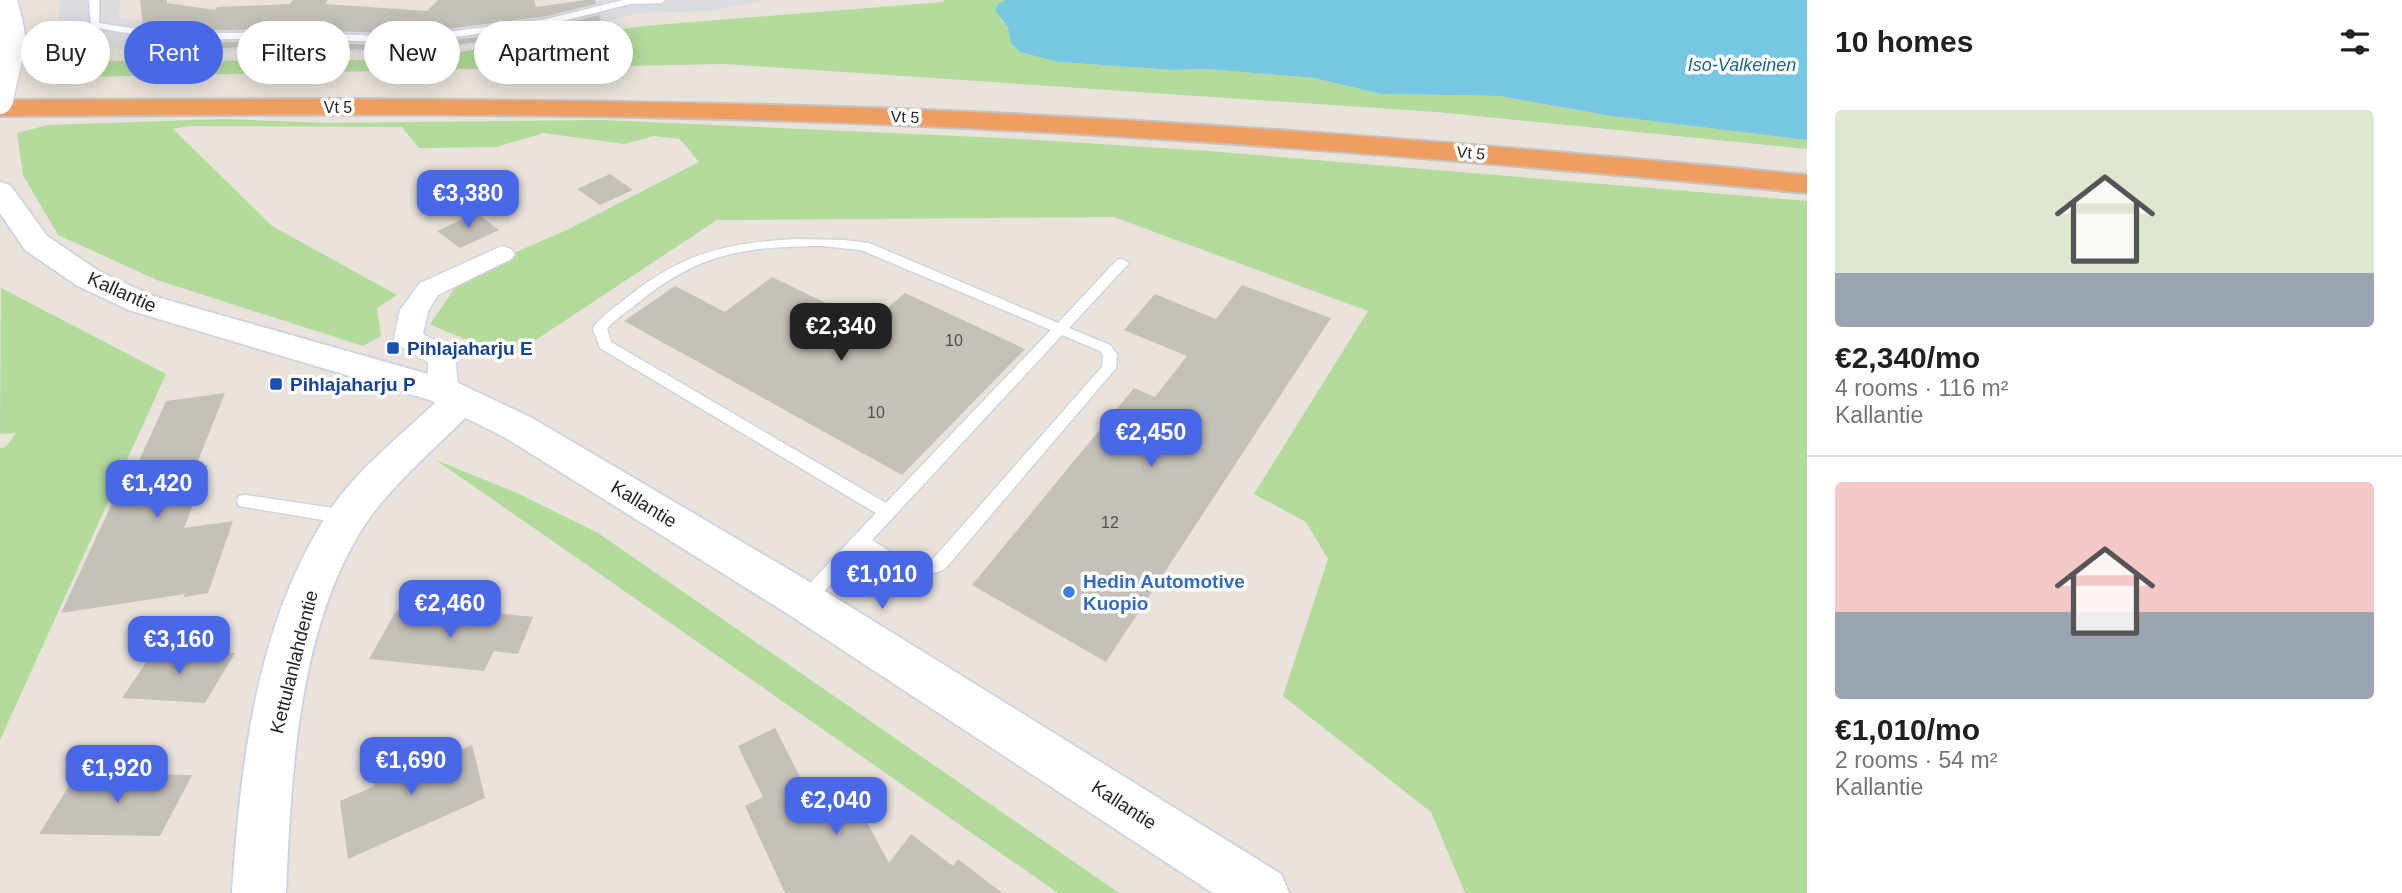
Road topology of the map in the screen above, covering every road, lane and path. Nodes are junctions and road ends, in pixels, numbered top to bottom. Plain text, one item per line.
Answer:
1 (6, 0) edge
2 (94, 0) edge
3 (661, 0) edge
4 (0, 90) edge
5 (0, 102) edge
6 (0, 108) edge
7 (1807, 164) edge
8 (1807, 184) edge
9 (0, 191) edge
10 (502, 254) dead end
11 (1122, 264) dead end
12 (1061, 328) junction
13 (452, 396) junction
14 (246, 501) dead end
15 (888, 512) junction
16 (347, 517) junction
17 (860, 541) junction
18 (804, 601) junction
19 (259, 893) edge
20 (1262, 893) edge

1 - 5 main road, bridge
2 - 3 lane
4 - 7 highway, Vt 5
6 - 8 highway, Vt 5
9 - 13 main road, Kallantie
10 - 13 street
11 - 12 lane
12 - 15 lane
12 - 15 lane
12 - 17 lane
13 - 16 main road, Kettulanlahdentie
13 - 18 main road, Kallantie
14 - 16 lane
15 - 17 lane
16 - 19 main road, Kettulanlahdentie
17 - 18 lane
18 - 20 main road, Kallantie

